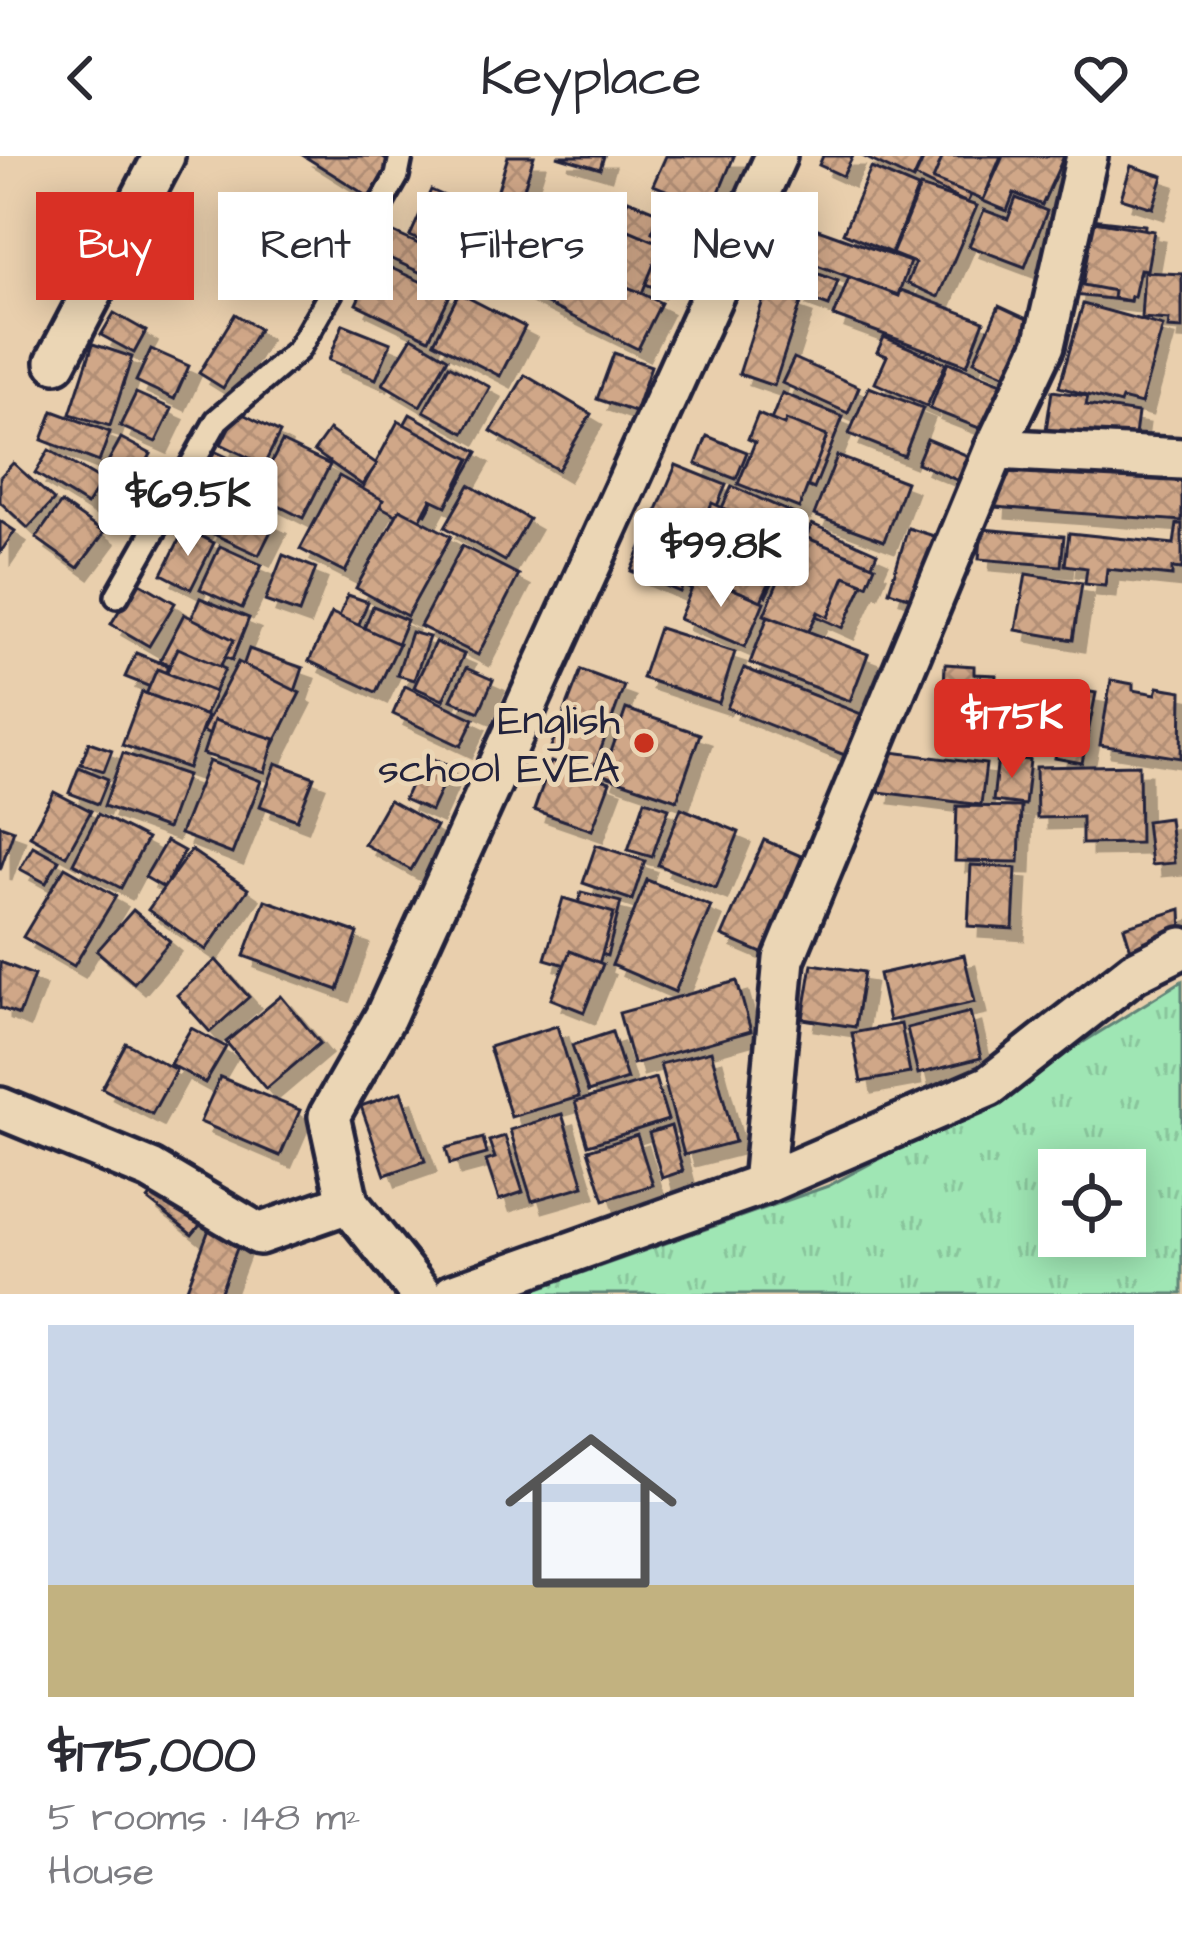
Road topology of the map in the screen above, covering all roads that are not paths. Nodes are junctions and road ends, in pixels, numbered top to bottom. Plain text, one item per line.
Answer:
1 (164, 156) edge
2 (400, 156) edge
3 (776, 156) edge
4 (1087, 156) edge
5 (56, 362) dead end
6 (995, 448) junction
7 (1182, 459) edge
8 (117, 596) dead end
9 (1182, 948) edge
10 (0, 1108) edge
11 (763, 1184) junction
12 (348, 1203) junction
13 (421, 1294) edge
14 (454, 1294) edge

1 - 5 street
2 - 8 lane
3 - 12 street
4 - 6 street
6 - 7 street
6 - 11 street
9 - 11 street
10 - 12 street
11 - 14 street
12 - 13 street

